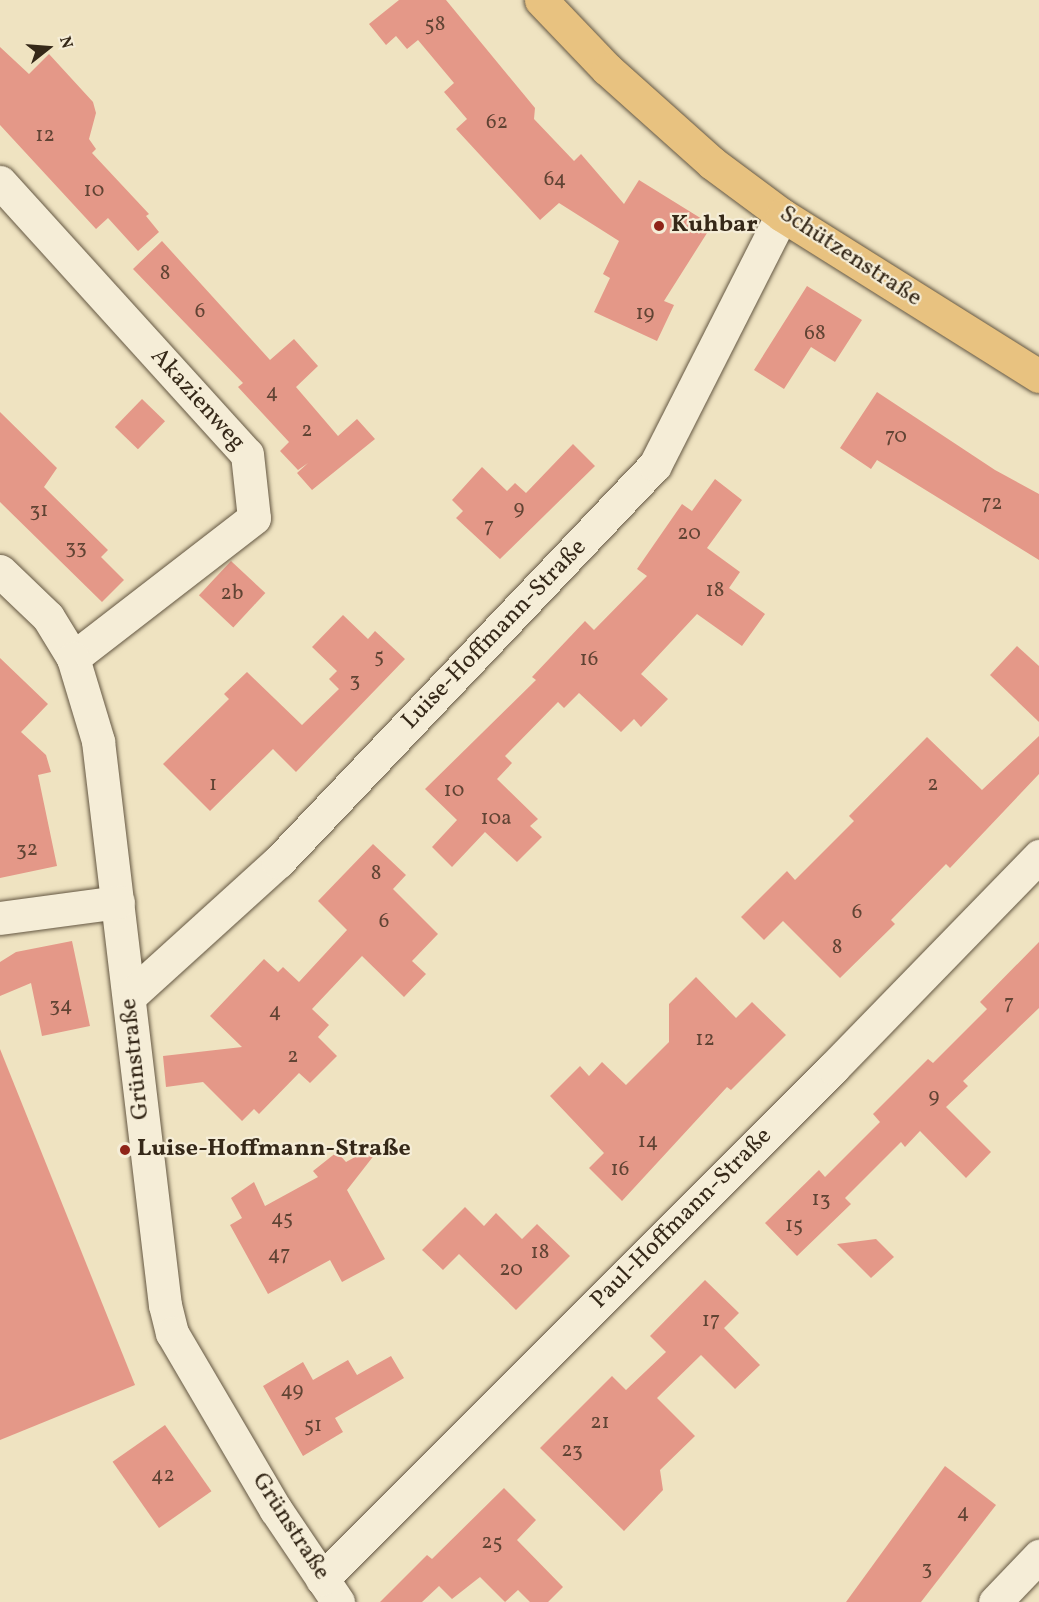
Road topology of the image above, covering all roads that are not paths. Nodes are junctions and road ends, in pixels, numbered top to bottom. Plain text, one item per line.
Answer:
1 (541, 0) edge
2 (0, 182) edge
3 (782, 215) junction
4 (1039, 376) edge
5 (0, 571) edge
6 (73, 658) junction
7 (1039, 856) edge
8 (118, 902) junction
9 (0, 918) edge
10 (130, 996) junction
11 (1039, 1556) edge
12 (330, 1591) edge
13 (995, 1602) edge

1 - 3 main road, Schützenstraße
2 - 6 street, Akazienweg
3 - 4 main road, Schützenstraße
3 - 10 street, Luise-Hoffmann-Straße
5 - 6 street, Grünstraße
6 - 8 street, Grünstraße
7 - 12 street, Paul-Hoffmann-Straße
8 - 9 street
8 - 10 street, Grünstraße
10 - 12 street, Grünstraße
11 - 13 street

